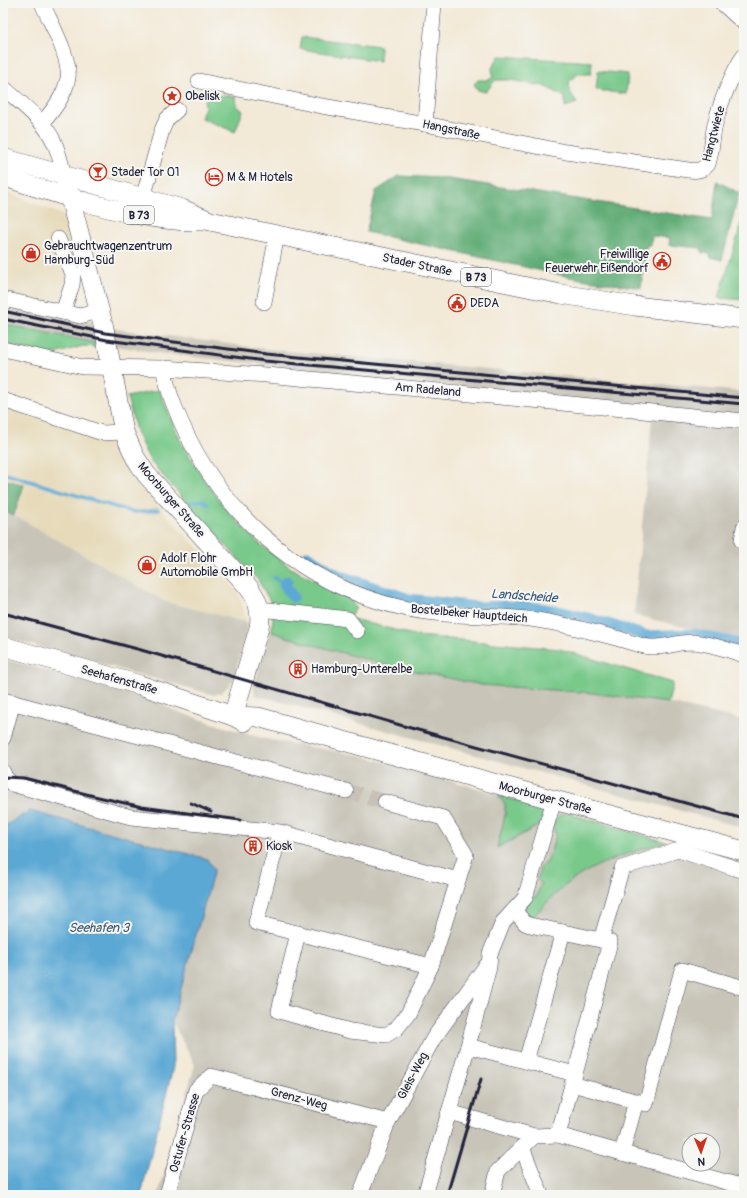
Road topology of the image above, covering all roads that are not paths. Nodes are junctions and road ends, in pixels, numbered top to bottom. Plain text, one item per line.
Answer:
1 (42, 3) edge
2 (434, 3) edge
3 (722, 3) edge
4 (744, 23) edge
5 (744, 56) edge
6 (199, 81) dead end
7 (3, 87) edge
8 (177, 110) dead end
9 (42, 124) junction
10 (425, 124) junction
11 (3, 158) edge
12 (704, 168) joint
13 (64, 175) junction
14 (3, 176) edge
15 (70, 198) junction
16 (143, 198) junction
17 (210, 221) junction
18 (277, 235) junction
19 (58, 239) dead end
20 (3, 299) edge
21 (264, 302) dead end
22 (99, 311) junction
23 (63, 312) junction
24 (744, 318) edge
25 (3, 349) edge
26 (112, 367) junction
27 (163, 368) junction
28 (3, 400) edge
29 (744, 421) edge
30 (124, 432) junction
31 (260, 609) junction
32 (357, 631) dead end
33 (3, 646) edge
34 (744, 655) edge
35 (8, 701) edge
36 (233, 716) junction
37 (3, 738) edge
38 (4, 776) edge
39 (346, 791) tunnel mouth
40 (554, 800) junction
41 (385, 802) tunnel mouth
42 (280, 832) junction
43 (744, 851) edge
44 (744, 871) edge
45 (458, 880) junction
46 (514, 910) junction
47 (563, 932) junction
48 (298, 933) junction
49 (601, 940) junction
50 (488, 960) junction
51 (431, 966) junction
52 (744, 988) edge
53 (468, 1046) junction
54 (526, 1061) junction
55 (211, 1076) joint
56 (574, 1079) junction
57 (636, 1101) junction
58 (449, 1112) junction
59 (388, 1122) junction
60 (558, 1135) junction
61 (534, 1136) junction
62 (522, 1147) junction
63 (622, 1153) junction
64 (744, 1187) edge
65 (167, 1195) edge
66 (360, 1195) edge
67 (425, 1195) edge
68 (492, 1195) edge
69 (541, 1195) edge

1 - 9 street
2 - 10 street
3 - 4 street
5 - 12 street, Hangtwiete
6 - 10 street, Hangstraße
7 - 9 street
8 - 16 street
9 - 13 street
10 - 12 street, Hangstraße
11 - 13 main road, B 73
13 - 15 main road, Moorburger Straße
13 - 16 main road, Stader Straße / B 73
14 - 15 main road, B 73
15 - 17 main road, Stader Straße / B 73
15 - 22 main road, Moorburger Straße
16 - 17 main road, Stader Straße / B 73
17 - 18 main road, Stader Straße / B 73
18 - 21 street
18 - 24 main road, Stader Straße / B 73
19 - 23 street
20 - 23 street
22 - 23 street
22 - 26 main road, Moorburger Straße
25 - 26 street
26 - 27 street, Am Radeland
26 - 30 main road, Moorburger Straße
27 - 29 street, Am Radeland
27 - 34 street, Bostelbeker Hauptdeich
28 - 30 street
30 - 31 main road, Moorburger Straße
31 - 32 street
31 - 36 main road, Moorburger Straße
33 - 36 main road, Seehafenstraße
35 - 37 street
35 - 39 street
36 - 40 main road, Moorburger Straße
38 - 42 street
40 - 43 main road, Moorburger Straße
40 - 46 street
41 - 45 street
42 - 45 street
42 - 48 street
44 - 49 street
45 - 51 street
46 - 47 street
46 - 50 street
47 - 49 street
47 - 54 street
48 - 51 street
48 - 51 street
49 - 56 street
50 - 53 street
50 - 59 street, Gleis-Weg
52 - 57 street
53 - 54 street
53 - 58 street
54 - 56 street
55 - 59 street, Grenz-Weg
55 - 65 street, Ostufer-Strasse
56 - 57 street
56 - 60 street
57 - 63 street
58 - 61 street
58 - 67 street
59 - 66 street, Gleis-Weg
60 - 61 street
60 - 63 street
61 - 62 street
62 - 68 street
62 - 69 street
63 - 64 street

